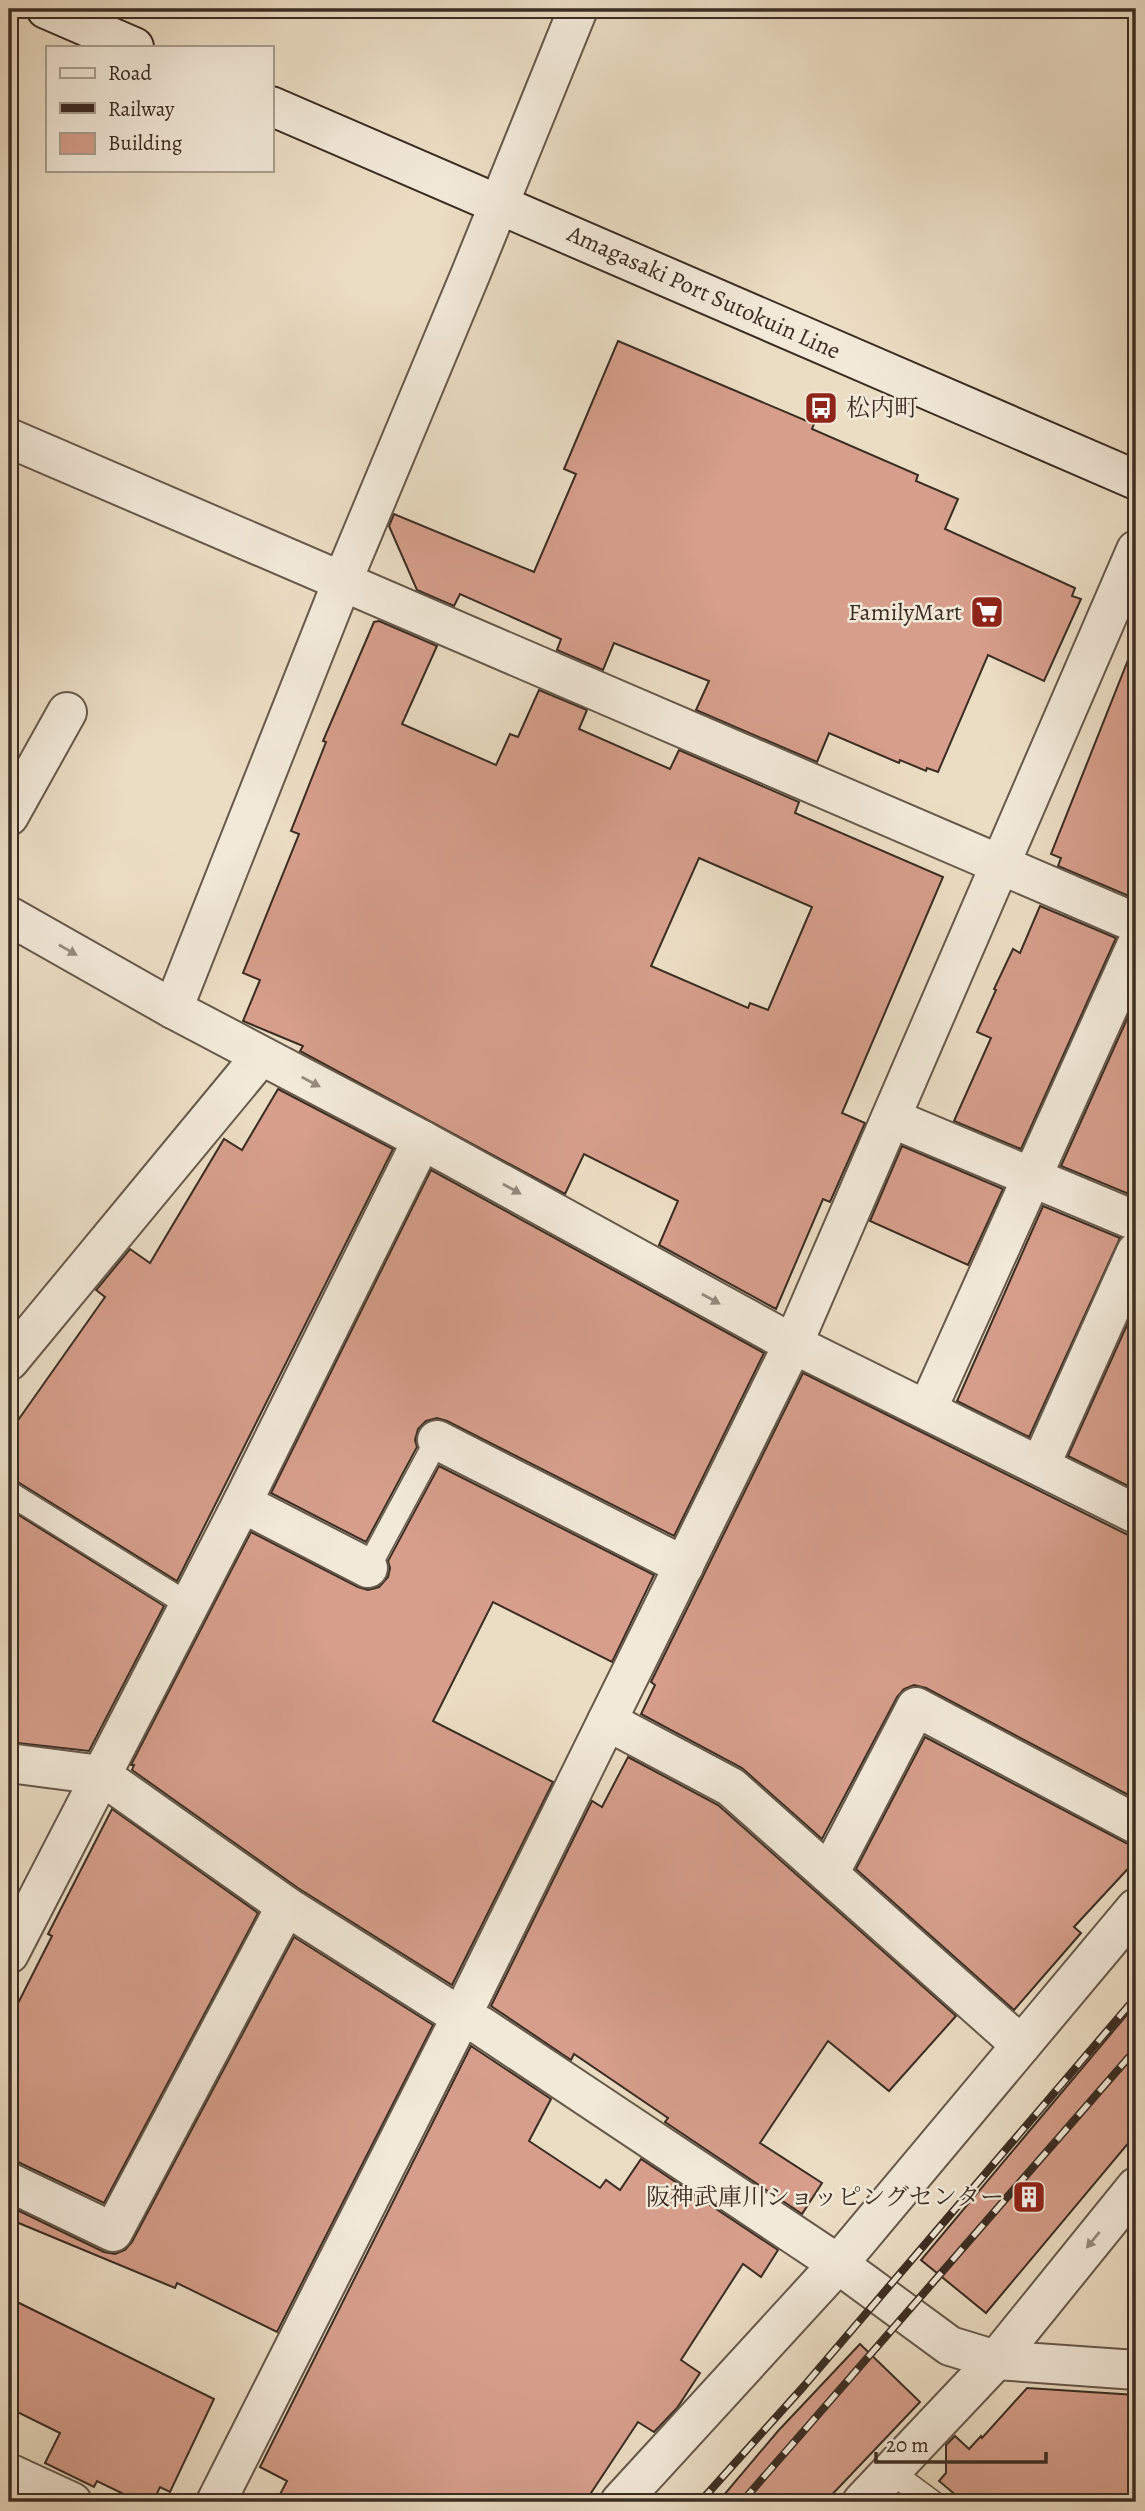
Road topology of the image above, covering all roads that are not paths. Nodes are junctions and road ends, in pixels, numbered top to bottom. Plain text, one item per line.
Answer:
1 (47, 9) edge
2 (578, 9) edge
3 (132, 46) edge
4 (273, 107) edge
5 (499, 203) junction
6 (9, 438) edge
7 (1136, 480) edge
8 (1136, 550) edge
9 (342, 582) junction
10 (67, 712) dead end
11 (9, 816) edge
12 (1001, 864) junction
13 (9, 916) edge
14 (1136, 923) edge
15 (1136, 946) edge
16 (173, 1009) junction
17 (261, 1056) junction
18 (891, 1118) junction
19 (422, 1140) junction
20 (1032, 1176) junction
21 (1136, 1221) edge
22 (1136, 1252) edge
23 (793, 1344) junction
24 (9, 1361) edge
25 (927, 1410) junction
26 (437, 1440) joint
27 (1040, 1466) junction
28 (9, 1493) edge
29 (242, 1503) junction
30 (1136, 1514) edge
31 (684, 1566) junction
32 (368, 1568) joint
33 (189, 1605) junction
34 (607, 1721) junction
35 (9, 1763) edge
36 (101, 1775) junction
37 (1136, 1824) edge
38 (829, 1874) junction
39 (286, 1906) junction
40 (1136, 1908) edge
41 (9, 1954) edge
42 (461, 2017) junction
43 (1021, 2045) junction
44 (9, 2182) edge
45 (1136, 2187) edge
46 (838, 2264) junction
47 (996, 2360) junction
48 (1136, 2370) edge
49 (890, 2471) junction
50 (9, 2473) edge
51 (72, 2502) edge
52 (216, 2502) edge
53 (620, 2502) edge
54 (862, 2502) edge
55 (932, 2502) edge

1 - 3 street
2 - 5 street
4 - 5 street, Amagasaki Port Sutokuin Line
5 - 7 street, Amagasaki Port Sutokuin Line
5 - 9 street
6 - 9 street
8 - 12 street
9 - 12 street
9 - 16 street
10 - 11 street
12 - 14 street
12 - 18 street
13 -> 16 street
15 - 20 street
16 - 17 street
17 -> 19 street
17 - 24 street
18 - 20 street
18 - 23 street
19 -> 23 street
19 - 29 street
20 - 21 street
20 - 25 street
22 - 27 street
23 - 25 street
23 - 31 street
25 - 27 street
26 - 31 street
26 - 32 lane
27 - 30 street
28 - 33 lane
29 - 32 street
29 - 33 street
31 - 34 street
33 - 36 street
34 - 38 street
34 - 42 street
35 - 36 street
36 - 39 street
36 - 41 street
37 - 38 street
38 - 43 street
39 - 42 street
39 - 44 street
40 - 43 street
42 - 46 street
42 - 52 street
43 - 46 street
45 -> 47 street
46 - 47 street
46 - 53 street
47 - 48 street
47 - 49 street
49 - 54 street
49 - 55 lane
50 - 51 street

